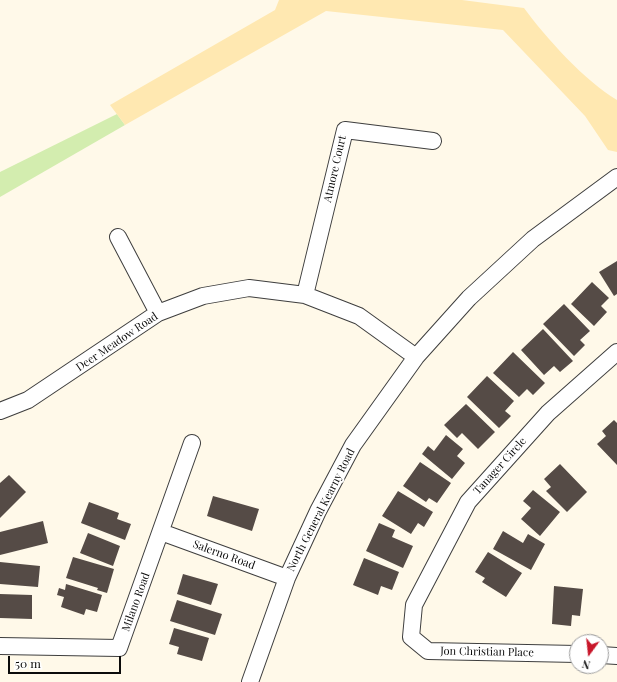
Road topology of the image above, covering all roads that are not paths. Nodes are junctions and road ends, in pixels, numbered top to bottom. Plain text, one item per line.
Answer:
1 (433, 141) dead end
2 (617, 177) edge
3 (118, 237) dead end
4 (305, 295) junction
5 (158, 313) junction
6 (617, 352) edge
7 (416, 357) junction
8 (0, 411) edge
9 (192, 443) dead end
10 (161, 532) junction
11 (287, 578) junction
12 (414, 604) joint
13 (0, 646) edge
14 (569, 654) edge
15 (250, 682) edge

1 - 4 street, Atmore Court
2 - 7 street, North General Kearny Road
3 - 5 street
4 - 5 street, Deer Meadow Road
4 - 7 street, Deer Meadow Road
5 - 8 street, Deer Meadow Road
6 - 12 street, Tanager Circle
7 - 11 street, North General Kearny Road
9 - 10 street, Milano Road
10 - 11 street, Salerno Road
10 - 13 street, Milano Road
11 - 15 street, North General Kearny Road
12 - 14 street, Jon Christian Place

